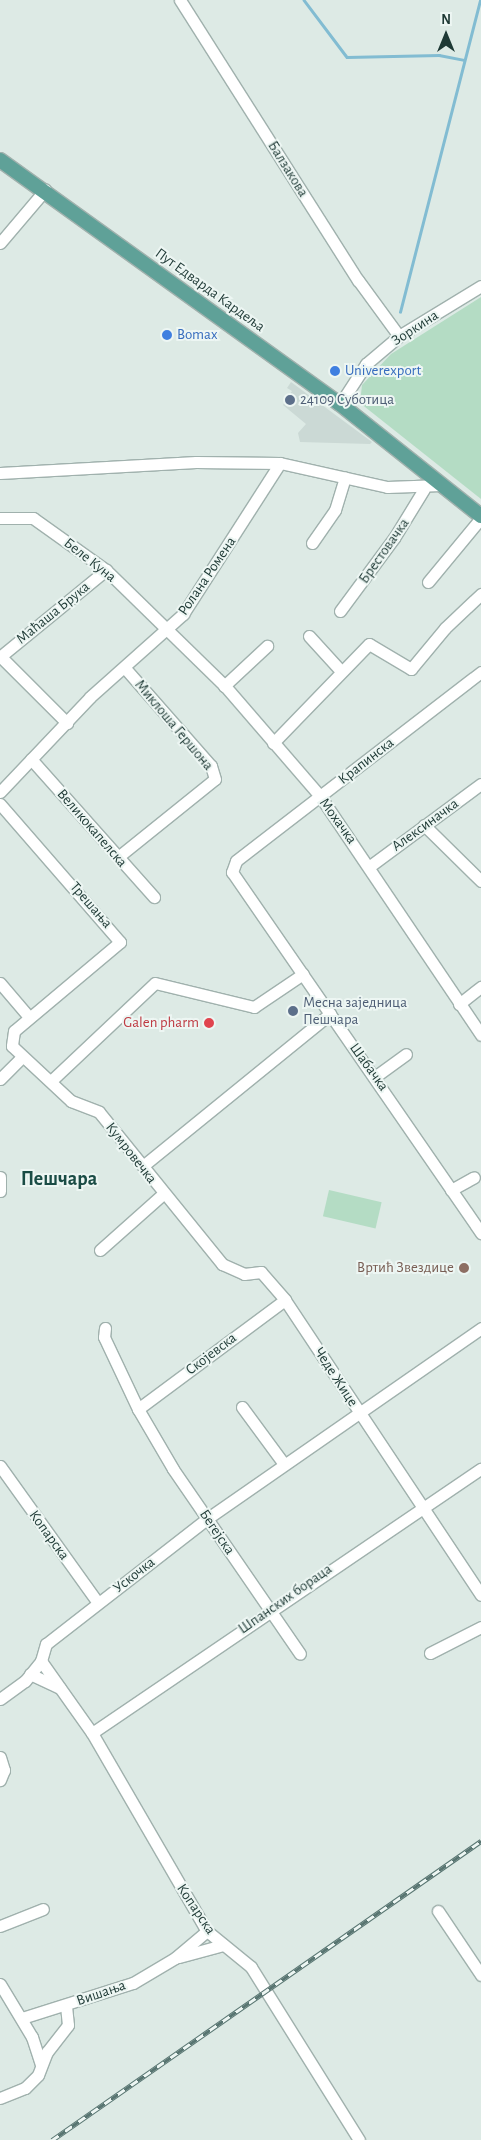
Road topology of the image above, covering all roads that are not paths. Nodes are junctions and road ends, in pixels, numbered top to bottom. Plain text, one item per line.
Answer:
1 (180, 0) edge
2 (0, 160) edge
3 (46, 190) junction
4 (0, 243) edge
5 (481, 286) edge
6 (399, 336) junction
7 (340, 404) junction
8 (280, 463) junction
9 (0, 472) edge
10 (345, 478) junction
11 (442, 485) junction
12 (424, 489) junction
13 (481, 517) edge
14 (0, 518) edge
15 (312, 542) dead end
16 (106, 570) junction
17 (428, 582) dead end
18 (481, 594) edge
19 (340, 611) dead end
20 (168, 630) junction
21 (309, 636) dead end
22 (267, 646) dead end
23 (0, 656) edge
24 (125, 668) junction
25 (341, 671) junction
26 (481, 672) edge
27 (224, 686) junction
28 (67, 723) junction
29 (273, 743) junction
30 (31, 759) junction
31 (481, 784) edge
32 (0, 792) edge
33 (320, 796) junction
34 (0, 804) edge
35 (424, 825) junction
36 (118, 857) junction
37 (370, 866) junction
38 (232, 872) joint
39 (481, 881) edge
40 (154, 897) dead end
41 (303, 974) junction
42 (0, 982) edge
43 (481, 987) edge
44 (459, 1004) junction
45 (330, 1014) junction
46 (29, 1017) junction
47 (481, 1035) edge
48 (406, 1054) dead end
49 (22, 1057) junction
50 (376, 1076) junction
51 (0, 1079) edge
52 (52, 1080) junction
53 (144, 1165) junction
54 (0, 1177) edge
55 (474, 1177) dead end
56 (451, 1190) junction
57 (0, 1191) edge
58 (162, 1194) junction
59 (481, 1234) edge
60 (100, 1250) dead end
61 (285, 1300) junction
62 (105, 1328) dead end
63 (481, 1328) edge
64 (242, 1407) dead end
65 (138, 1409) junction
66 (360, 1413) junction
67 (284, 1464) junction
68 (0, 1466) edge
69 (481, 1469) edge
70 (419, 1507) junction
71 (208, 1518) junction
72 (481, 1594) edge
73 (98, 1603) junction
74 (270, 1609) junction
75 (481, 1627) edge
76 (430, 1653) dead end
77 (300, 1654) dead end
78 (41, 1661) junction
79 (30, 1674) junction
80 (64, 1690) junction
81 (0, 1699) edge
82 (92, 1733) junction
83 (0, 1757) edge
84 (2, 1777) edge
85 (43, 1909) dead end
86 (438, 1911) dead end
87 (0, 1926) edge
88 (207, 1931) junction
89 (223, 1946) junction
90 (175, 1958) junction
91 (481, 1975) edge
92 (0, 1984) edge
93 (66, 2005) junction
94 (22, 2018) junction
95 (41, 2065) junction
96 (0, 2098) edge
97 (359, 2140) edge

1 - 6 street, Балзакова
2 - 3 main road, Пут Едварда Кардеља
3 - 4 street
3 - 7 main road, Пут Едварда Кардеља
5 - 6 street, Зоркина
6 - 7 street, Зоркина
7 - 11 main road, Пут Едварда Кардеља
8 - 9 street
8 - 10 street
8 - 20 street, Ролана Ромена
10 - 12 street
10 - 15 street
11 - 12 street
11 - 13 main road, Пут Едварда Кардеља
12 - 19 street, Брестовачка
13 - 17 street
14 - 16 street, Беле Куна
16 - 20 street, Беле Куна
16 - 23 street, Маћаша Брука
18 - 25 street
20 - 24 street, Ролана Ромена
20 - 27 street, Мохачка
21 - 25 street
22 - 27 street
23 - 28 street
24 - 28 street, Ролана Ромена
24 - 36 street, Миклоша Гершона
25 - 29 street
26 - 33 street, Крапинска
27 - 29 street, Мохачка
28 - 30 street, Ролана Ромена
29 - 33 street, Мохачка
30 - 32 street, Ролана Ромена
30 - 36 street, Великокапелска
31 - 35 street, Алексиначка
33 - 37 street, Мохачка
33 - 38 street, Крапинска
34 - 46 street, Трешања
35 - 37 street, Алексиначка
35 - 39 street
36 - 40 street, Великокапелска
37 - 44 street, Мохачка
38 - 41 street, Шабачка
41 - 45 street, Шабачка
41 - 52 street
42 - 46 street
43 - 44 street
44 - 47 street, Мохачка
45 - 50 street, Шабачка
45 - 53 street
46 - 49 street, Кумровечка
48 - 50 street
49 - 51 street
49 - 52 street, Кумровечка
50 - 56 street, Шабачка
52 - 53 street, Кумровечка
53 - 58 street, Кумровечка
54 - 57 street
55 - 56 street
56 - 59 street, Шабачка
58 - 60 street
58 - 61 street, Чеде Жице
61 - 65 street, Скојевска
61 - 66 street, Чеде Жице
62 - 65 street, Бегејска
63 - 66 street, Ускочка
64 - 67 street
65 - 71 street, Бегејска
66 - 67 street, Ускочка
66 - 70 street, Чеде Жице
67 - 71 street, Ускочка
68 - 73 street, Копарска
69 - 70 street, Шпанских бораца
70 - 72 street, Чеде Жице
70 - 74 street, Шпанских бораца
71 - 73 street, Ускочка
71 - 74 street, Бегејска
73 - 78 street, Ускочка
74 - 77 street, Бегејска
74 - 82 street, Шпанских бораца
75 - 76 street
78 - 79 street, Ускочка
78 - 80 street, Копарска
79 - 80 street
79 - 81 street, Ускочка
80 - 82 street, Копарска
82 - 88 street, Копарска
83 - 84 street
85 - 87 street
86 - 91 street
88 - 89 street, Копарска
88 - 90 street, Вишања
89 - 90 street, Вишања
89 - 97 street, Копарска
90 - 93 street, Вишања
92 - 94 street
93 - 94 street, Вишања
93 - 95 street
94 - 95 street
95 - 96 street

